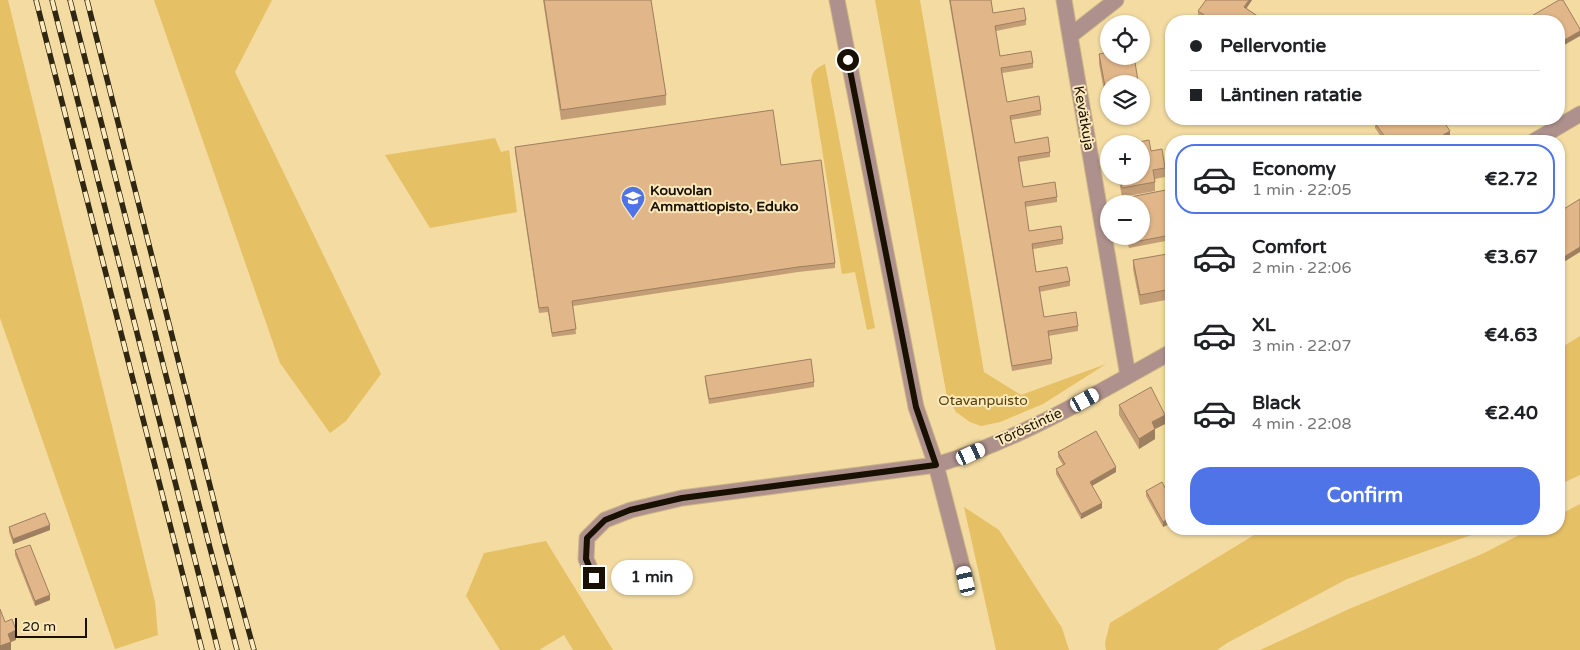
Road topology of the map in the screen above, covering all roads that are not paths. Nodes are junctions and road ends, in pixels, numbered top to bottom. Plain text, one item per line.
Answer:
1 (837, 0) edge
2 (1064, 0) edge
3 (1116, 0) edge
4 (1070, 36) junction
5 (1580, 114) edge
6 (1565, 123) edge
7 (1561, 125) edge
8 (1544, 135) edge
9 (1165, 355) edge
10 (1128, 376) junction
11 (936, 465) junction
12 (594, 578) dead end
13 (966, 581) dead end

1 - 11 street
2 - 4 street, Kevätkuja
3 - 4 street
4 - 10 street, Kevätkuja
5 - 6 street
7 - 8 street
9 - 10 street, Töröstintie
10 - 11 street, Töröstintie
11 - 12 street, Töröstintie
11 - 13 street

